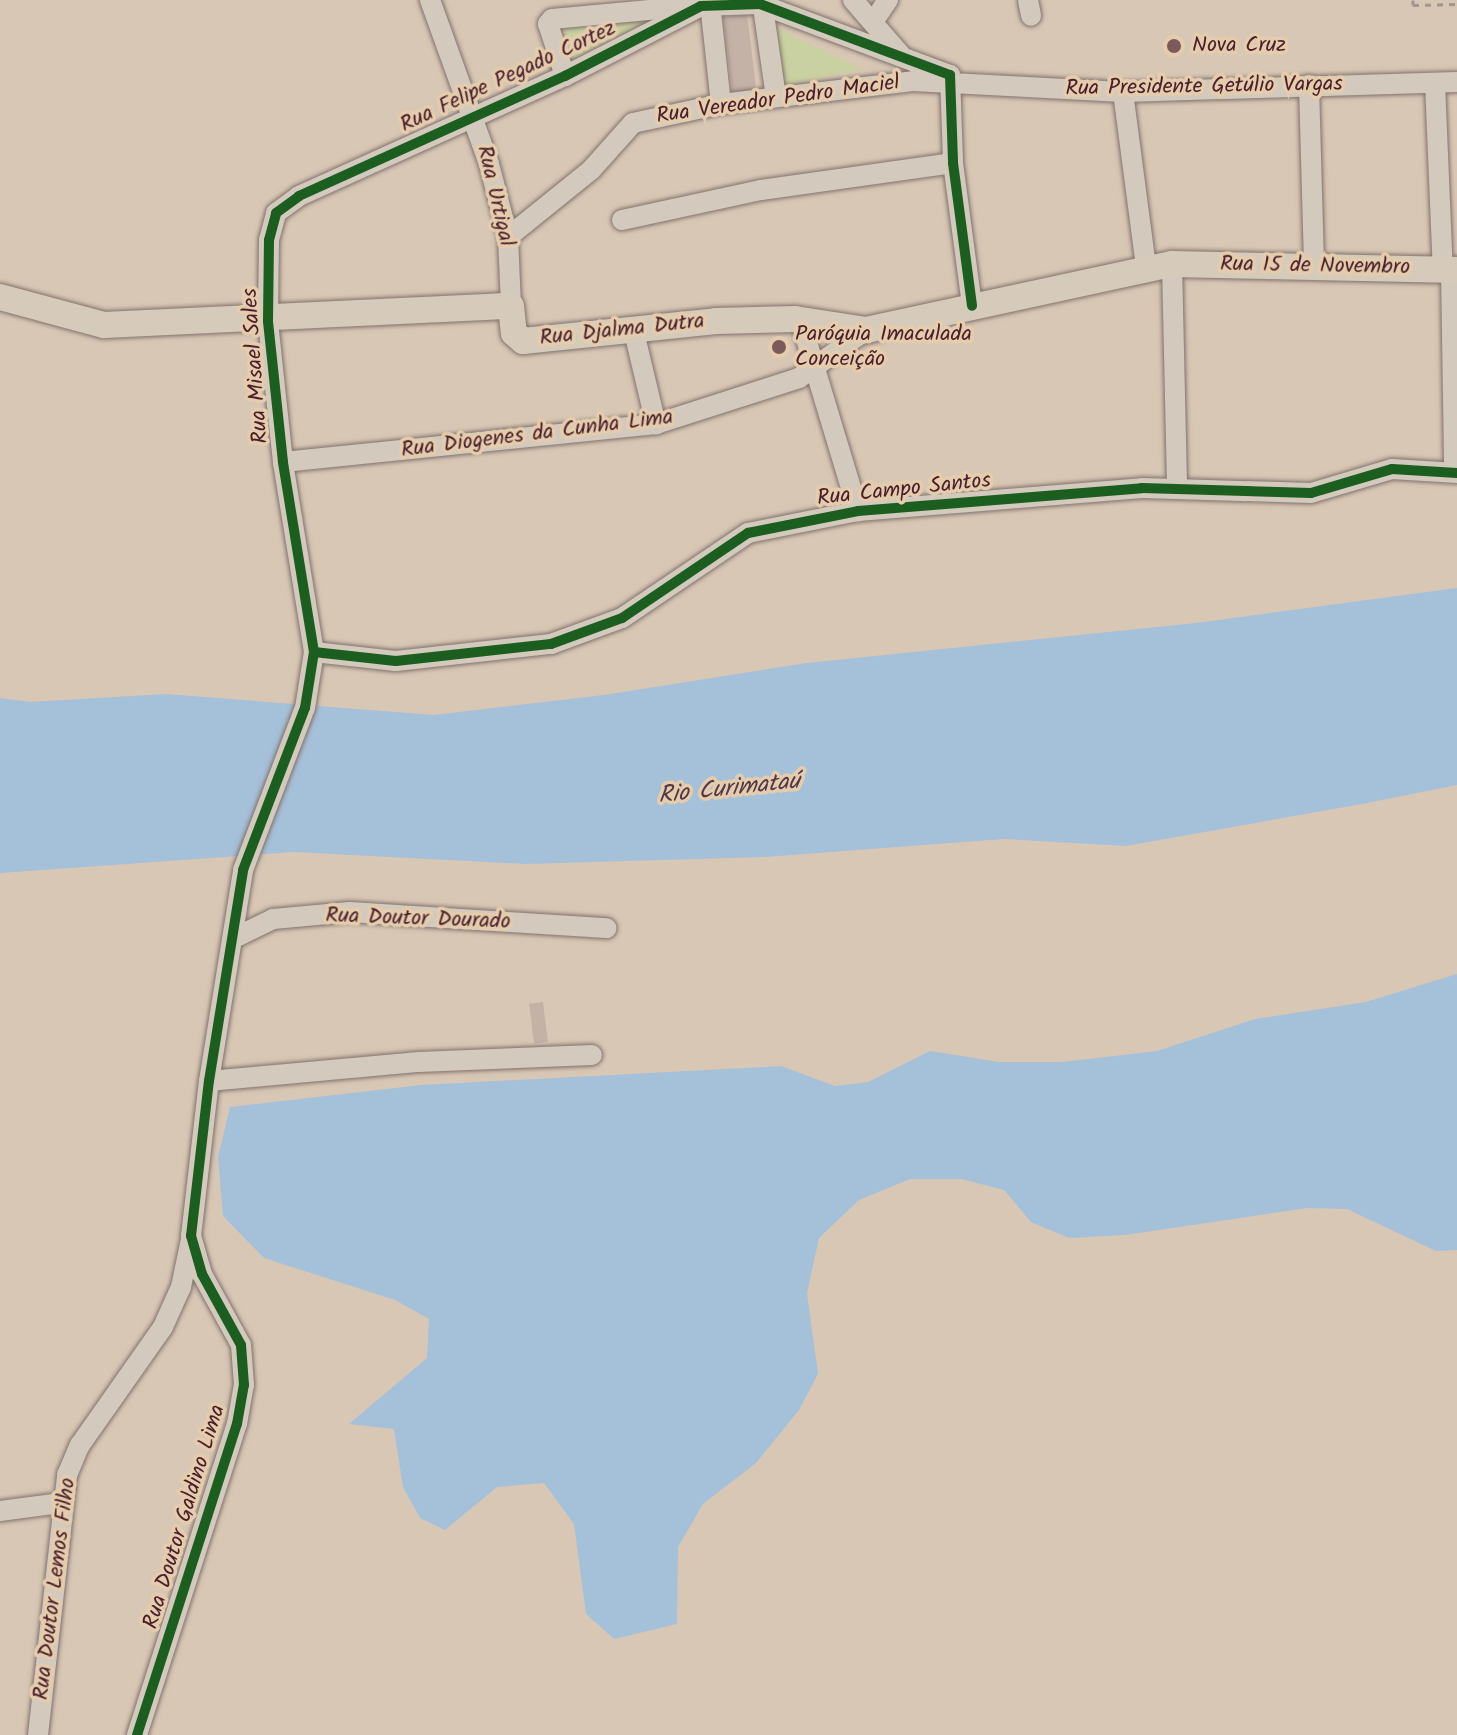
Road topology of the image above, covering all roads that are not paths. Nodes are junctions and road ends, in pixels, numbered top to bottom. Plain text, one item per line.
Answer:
1 (430, 0) edge
2 (853, 0) edge
3 (888, 0) edge
4 (761, 2) edge
5 (705, 4) junction
6 (873, 22) junction
7 (902, 57) junction
8 (565, 76) junction
9 (950, 79) junction
10 (1457, 82) edge
11 (1435, 83) junction
12 (1309, 85) junction
13 (1123, 92) junction
14 (776, 97) junction
15 (721, 104) junction
16 (474, 116) junction
17 (953, 163) junction
18 (272, 220) joint
19 (622, 220) dead end
20 (508, 237) junction
21 (1172, 264) junction
22 (1314, 264) junction
23 (1146, 267) junction
24 (1450, 270) edge
25 (0, 297) edge
26 (511, 306) junction
27 (972, 306) junction
28 (800, 319) junction
29 (268, 321) junction
30 (866, 330) junction
31 (634, 332) junction
32 (818, 366) junction
33 (656, 424) junction
34 (283, 462) junction
35 (1456, 472) edge
36 (1177, 489) junction
37 (858, 511) junction
38 (314, 652) junction
39 (607, 928) dead end
40 (234, 938) junction
41 (592, 1055) dead end
42 (209, 1081) junction
43 (191, 1236) junction
44 (61, 1503) junction
45 (0, 1511) edge
46 (38, 1735) edge
47 (137, 1735) edge

1 - 16 street, Rua Urtigal
2 - 6 street
3 - 6 street
4 - 5 street, Rua Felipe Pegado Cortez
4 - 7 street, Rua Felipe Pegado Cortez
4 - 14 street
5 - 8 street, Rua Felipe Pegado Cortez
5 - 8 street
5 - 15 street
6 - 7 street
7 - 9 street, Rua Felipe Pegado Cortez
8 - 16 street, Rua Felipe Pegado Cortez
9 - 13 street, Rua Presidente Getúlio Vargas
9 - 14 street, Rua Vereador Pedro Maciel
9 - 17 street
10 - 11 street, Rua Presidente Getúlio Vargas
11 - 12 street, Rua Presidente Getúlio Vargas
11 - 24 street
12 - 13 street, Rua Presidente Getúlio Vargas
12 - 22 street
13 - 23 street
14 - 15 street, Rua Vereador Pedro Maciel
15 - 20 street, Rua Vereador Pedro Maciel
16 - 18 street, Rua Felipe Pegado Cortez
16 - 20 street, Rua Urtigal
17 - 19 street
17 - 27 street
18 - 29 street, Rua Misael Sales
20 - 26 street, Rua Urtigal
21 - 22 main road, Rua 15 de Novembro
21 - 23 main road, Rua Djalma Dutra
21 - 36 street
22 - 24 main road, Rua 15 de Novembro
23 - 27 main road, Rua Djalma Dutra
24 - 35 street
25 - 29 main road
26 - 29 main road
26 - 31 main road, Rua Djalma Dutra
27 - 30 main road, Rua Djalma Dutra
28 - 30 main road, Rua Djalma Dutra
28 - 31 main road, Rua Djalma Dutra
28 - 32 street
29 - 34 street, Rua Misael Sales
30 - 32 street, Rua Diogenes da Cunha Lima
31 - 33 street
32 - 33 street, Rua Diogenes da Cunha Lima
32 - 37 street
33 - 34 street, Rua Diogenes da Cunha Lima
34 - 38 street
35 - 36 street, Rua Campo Santos
36 - 37 street, Rua Campo Santos
37 - 38 street, Rua Campo Santos
38 - 40 street, Rua Doutor Galdino Lima
39 - 40 street, Rua Doutor Dourado
40 - 42 street, Rua Doutor Galdino Lima
41 - 42 street
42 - 43 street, Rua Doutor Galdino Lima
43 - 44 street, Rua Doutor Lemos Filho
43 - 47 street, Rua Doutor Galdino Lima
44 - 45 street
44 - 46 street, Rua Doutor Lemos Filho

